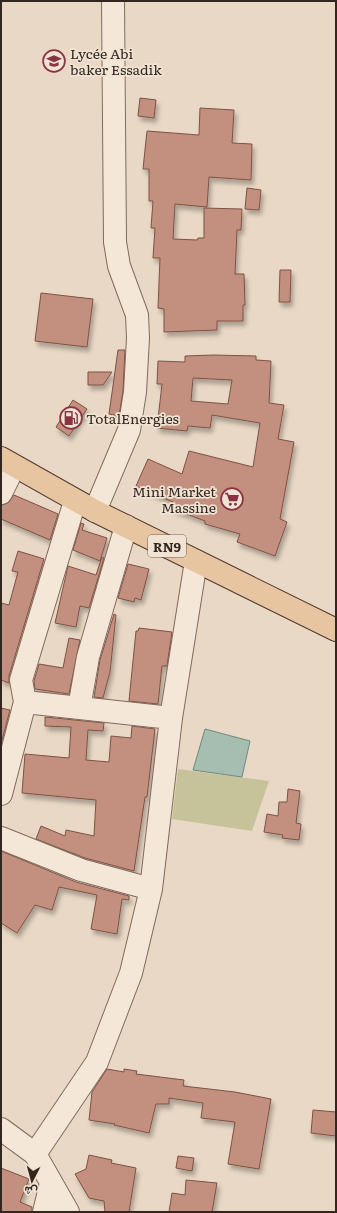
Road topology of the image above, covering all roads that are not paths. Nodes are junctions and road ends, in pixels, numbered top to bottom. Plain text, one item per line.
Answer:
1 (113, 1) edge
2 (8, 463) edge
3 (1, 493) edge
4 (75, 501) junction
5 (95, 511) junction
6 (126, 526) junction
7 (196, 561) junction
8 (336, 630) edge
9 (25, 702) junction
10 (79, 708) junction
11 (171, 718) junction
12 (1, 794) edge
13 (1, 838) edge
14 (151, 890) junction
15 (1, 1129) edge
16 (35, 1154) junction
17 (51, 1183) junction
18 (44, 1212) edge
19 (68, 1212) edge

1 - 5 street
2 - 3 street
2 - 4 main road, RN9
4 - 5 main road, RN9
4 - 9 street
5 - 6 main road, RN9
6 - 7 main road, RN9
6 - 10 street
7 - 8 main road, RN9
7 - 11 street
9 - 10 street
9 - 12 street
10 - 11 street
11 - 14 street
13 - 14 street
14 - 16 street
15 - 16 street
16 - 17 street
17 - 18 street
17 - 19 street

